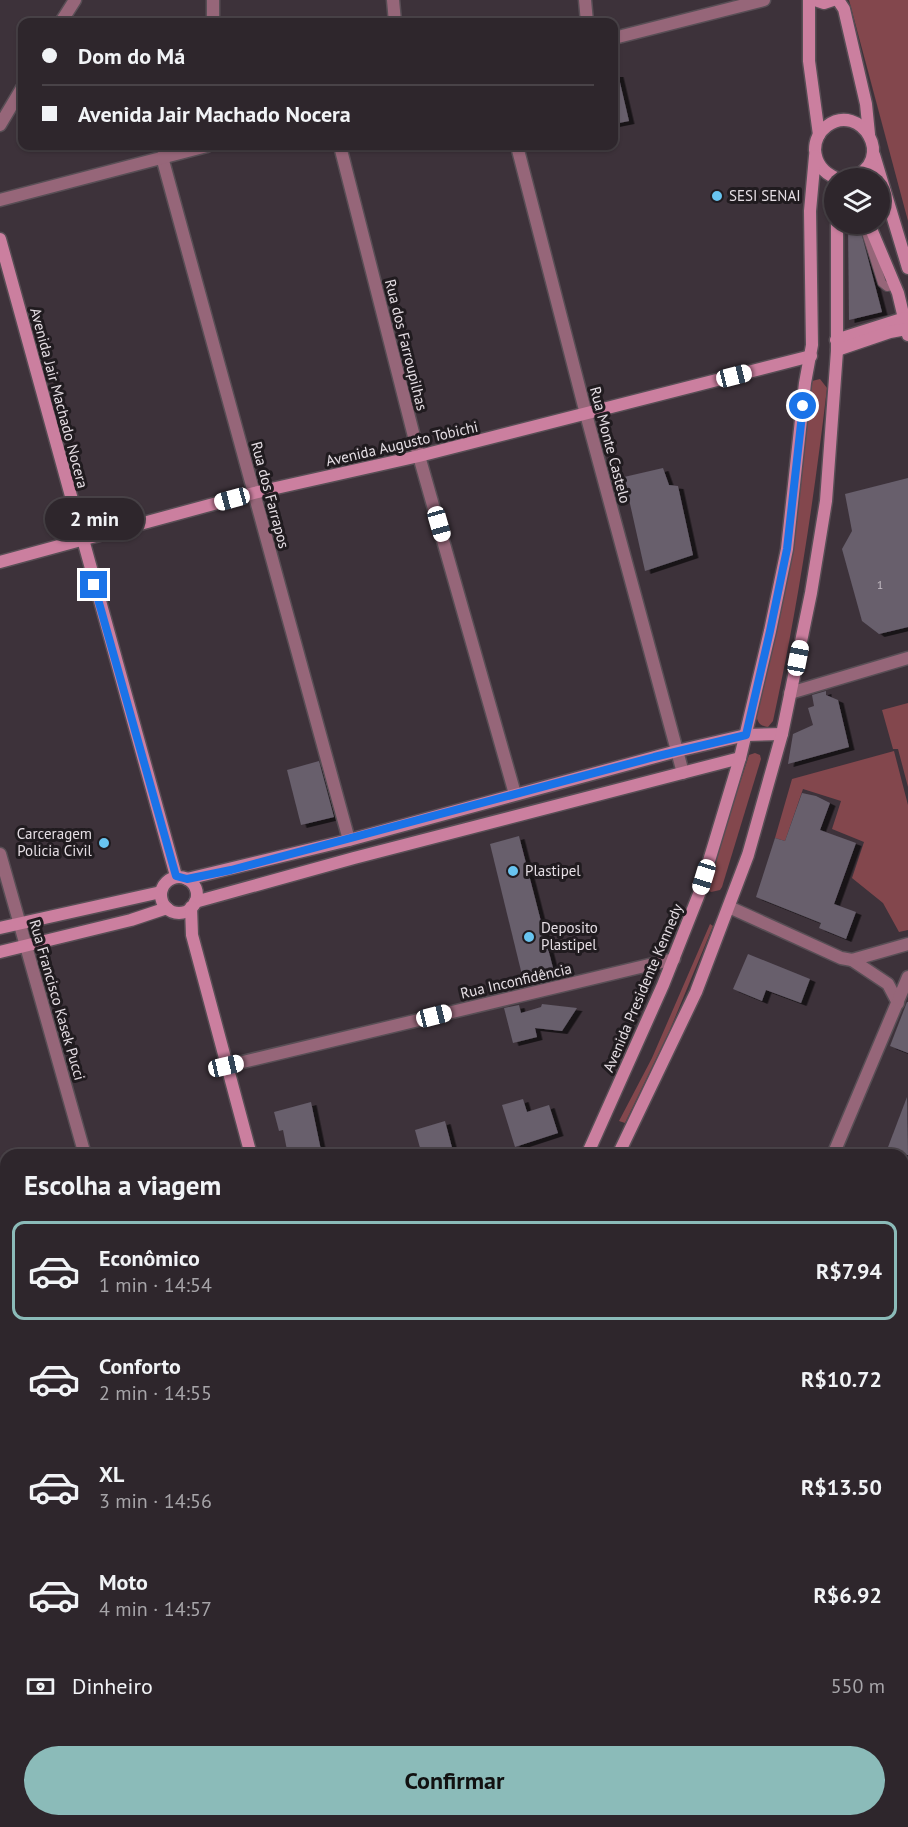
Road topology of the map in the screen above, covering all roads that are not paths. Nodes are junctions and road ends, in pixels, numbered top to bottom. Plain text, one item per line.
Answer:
1 (75, 0) edge
2 (213, 0) edge
3 (393, 0) edge
4 (585, 0) edge
5 (764, 0) edge
6 (809, 0) edge
7 (815, 0) edge
8 (833, 0) edge
9 (838, 0) edge
10 (64, 18) edge
11 (213, 18) edge
12 (395, 18) edge
13 (587, 18) edge
14 (618, 37) edge
15 (18, 95) edge
16 (0, 126) edge
17 (870, 134) junction
18 (819, 135) junction
19 (191, 150) edge
20 (341, 150) edge
21 (518, 150) edge
22 (874, 153) junction
23 (815, 156) junction
24 (162, 157) junction
25 (867, 168) edge
26 (824, 171) edge
27 (0, 200) edge
28 (837, 234) edge
29 (867, 234) edge
30 (873, 234) edge
31 (0, 239) edge
32 (908, 268) edge
33 (894, 286) junction
34 (906, 327) edge
35 (836, 345) junction
36 (811, 356) junction
37 (586, 414) junction
38 (419, 456) junction
39 (254, 493) junction
40 (82, 539) junction
41 (0, 562) edge
42 (908, 658) edge
43 (790, 693) junction
44 (782, 734) junction
45 (746, 735) junction
46 (677, 751) junction
47 (740, 758) junction
48 (683, 773) junction
49 (515, 794) junction
50 (349, 840) junction
51 (0, 854) edge
52 (182, 878) junction
53 (161, 892) junction
54 (193, 905) junction
55 (729, 907) junction
56 (170, 910) junction
57 (19, 923) junction
58 (0, 928) edge
59 (192, 935) junction
60 (908, 944) edge
61 (26, 945) junction
62 (0, 952) edge
63 (674, 959) junction
64 (852, 960) junction
65 (908, 977) edge
66 (898, 1003) junction
67 (226, 1066) junction
68 (83, 1149) edge
69 (249, 1149) edge
70 (589, 1149) edge
71 (621, 1149) edge
72 (836, 1149) edge

1 - 10 street
2 - 11 street
3 - 12 street
4 - 13 street
5 - 14 street
6 - 18 street
7 - 8 street
9 - 17 street
15 - 16 street
17 - 18 street
17 - 22 street
18 - 23 street, Avenida Presidente Kennedy
19 - 24 street
20 - 38 street, Rua dos Farroupilhas
21 - 37 street, Rua Monte Castelo
22 - 25 street
22 - 32 street
23 - 26 street
23 - 36 street, Avenida Presidente Kennedy
24 - 27 street
24 - 39 street, Rua dos Farrapos
28 - 35 street
29 - 33 lane
30 - 33 street
31 - 40 street, Avenida Jair Machado Nocera
33 - 34 street
34 - 35 street
35 - 43 street
36 - 37 street, Avenida Augusto Tobichi
36 - 45 street, Avenida Presidente Kennedy
37 - 38 street, Avenida Augusto Tobichi
37 - 46 street, Rua Monte Castelo
38 - 39 street, Avenida Augusto Tobichi
38 - 49 street, Rua dos Farroupilhas
39 - 40 street, Avenida Augusto Tobichi
39 - 50 street, Rua dos Farrapos
40 - 41 street, Avenida Augusto Tobichi
40 - 52 street, Avenida Jair Machado Nocera
42 - 43 street
43 - 44 street
44 - 45 street
44 - 55 street
45 - 46 street
45 - 47 street, Avenida Presidente Kennedy
46 - 48 street, Rua Monte Castelo
46 - 49 street
47 - 48 street
47 - 63 street, Avenida Presidente Kennedy
48 - 54 street
49 - 50 street
50 - 52 street
51 - 57 street, Rua Francisco Kasek Pucci
52 - 53 street
52 - 54 street
53 - 56 street
53 - 57 street
54 - 56 street
54 - 59 street
55 - 64 street
55 - 71 street
56 - 59 street
56 - 61 street
57 - 58 street
57 - 61 street, Rua Francisco Kasek Pucci
59 - 67 street
60 - 64 street
61 - 62 street
61 - 68 street, Rua Francisco Kasek Pucci
63 - 67 street, Rua Inconfidência
63 - 70 street, Avenida Presidente Kennedy
64 - 66 street
65 - 66 street
66 - 72 street
67 - 69 street

